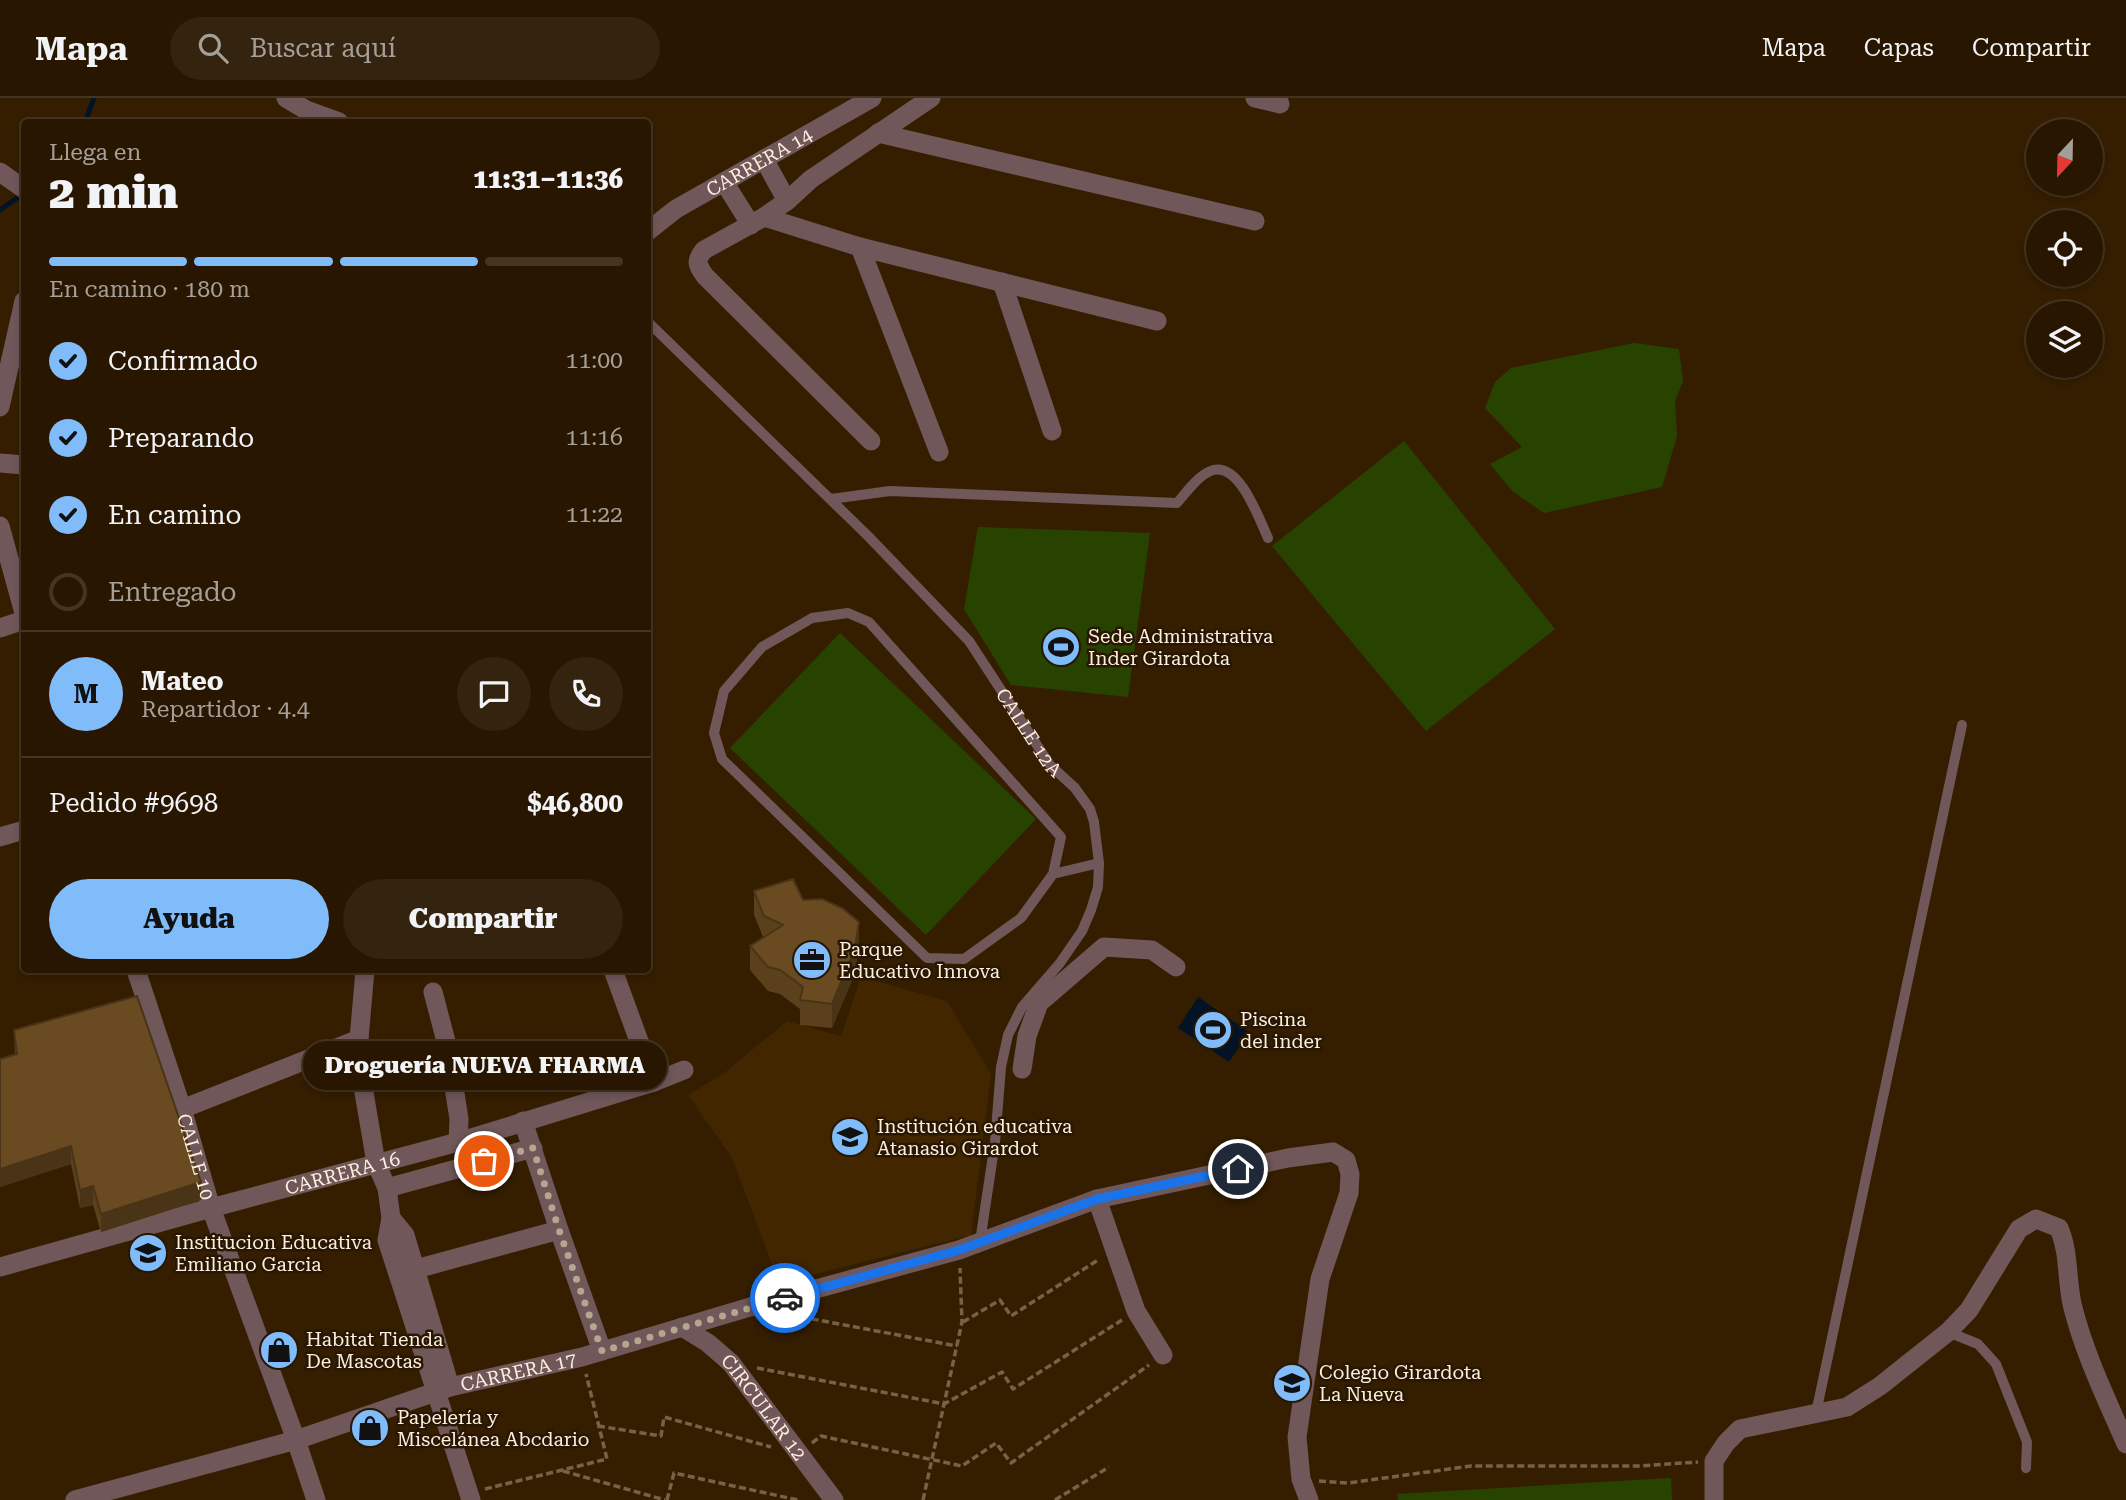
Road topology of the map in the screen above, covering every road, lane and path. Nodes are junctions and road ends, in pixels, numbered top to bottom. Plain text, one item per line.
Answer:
1 (286, 98) edge
2 (872, 98) edge
3 (931, 98) edge
4 (1255, 98) edge
5 (1280, 104) dead end
6 (331, 119) edge
7 (878, 133) junction
8 (764, 159) junction
9 (0, 172) edge
10 (724, 182) junction
11 (21, 186) edge
12 (787, 201) junction
13 (757, 221) junction
14 (1255, 221) dead end
15 (651, 229) edge
16 (860, 247) junction
17 (1002, 282) junction
18 (21, 314) edge
19 (1157, 321) dead end
20 (651, 325) edge
21 (0, 407) edge
22 (1052, 431) dead end
23 (871, 441) dead end
24 (939, 452) dead end
25 (0, 463) edge
26 (21, 465) edge
27 (831, 499) junction
28 (0, 526) edge
29 (1268, 538) dead end
30 (21, 601) edge
31 (21, 622) edge
32 (0, 628) edge
33 (1962, 725) dead end
34 (21, 831) edge
35 (0, 837) edge
36 (1099, 863) junction
37 (1053, 874) junction
38 (1176, 967) dead end
39 (137, 973) edge
40 (365, 973) edge
41 (614, 973) edge
42 (433, 992) dead end
43 (359, 1039) junction
44 (1001, 1067) junction
45 (1026, 1069) joint
46 (684, 1070) dead end
47 (654, 1082) junction
48 (182, 1110) junction
49 (523, 1121) junction
50 (458, 1142) junction
51 (533, 1148) junction
52 (376, 1163) junction
53 (387, 1188) junction
54 (1097, 1199) junction
55 (211, 1208) junction
56 (391, 1217) junction
57 (559, 1230) junction
58 (980, 1242) junction
59 (1115, 1249) junction
60 (959, 1250) junction
61 (0, 1267) edge
62 (416, 1269) junction
63 (1136, 1311) junction
64 (789, 1315) dead end
65 (962, 1322) junction
66 (682, 1327) junction
67 (1948, 1332) junction
68 (957, 1346) junction
69 (602, 1351) junction
70 (1163, 1355) joint
71 (582, 1357) junction
72 (731, 1363) junction
73 (443, 1390) junction
74 (944, 1404) junction
75 (1816, 1413) junction
76 (598, 1426) junction
77 (296, 1440) junction
78 (2126, 1444) edge
79 (798, 1454) junction
80 (932, 1461) junction
81 (1714, 1461) junction
82 (1109, 1467) dead end
83 (2026, 1468) dead end
84 (561, 1470) junction
85 (1301, 1479) junction
86 (470, 1497) edge
87 (75, 1500) edge
88 (316, 1500) edge
89 (666, 1500) edge
90 (798, 1500) edge
91 (834, 1500) edge
92 (923, 1500) edge
93 (1055, 1500) edge
94 (1309, 1500) edge
95 (1714, 1500) edge

1 - 6 street
2 - 8 street, CARRERA 14
3 - 7 street
4 - 5 street
7 - 12 street
7 - 14 street
8 - 10 street, CARRERA 14
8 - 12 street
9 - 11 street
10 - 13 street
10 - 15 street, CARRERA 14
12 - 13 street
13 - 16 street
13 - 23 street
16 - 17 street
16 - 24 street
17 - 19 street
17 - 22 street
18 - 21 street
20 - 27 lane, CALLE 12A
25 - 26 street
27 - 29 lane
27 - 36 lane, CALLE 12A
28 - 30 street
31 - 32 street
33 - 75 lane
34 - 35 street
36 - 37 lane
36 - 44 lane, CALLE 12A
37 - 37 lane
38 - 45 street
39 - 48 street, CALLE 10
40 - 43 street
41 - 47 street
42 - 50 street
43 - 48 street
43 - 52 street
44 - 45 lane
44 - 58 lane, CALLE 12A
46 - 47 street, CARRERA 16
47 - 49 street, CARRERA 16
48 - 55 street, CALLE 10
49 - 50 street, CARRERA 16
49 - 51 street
50 - 52 street, CARRERA 16
51 - 53 street
51 - 57 street
52 - 53 street
52 - 55 street, CARRERA 16
53 - 56 street
54 - 58 street, CARRERA 17
54 - 59 street
54 - 85 street, CARRERA 17
55 - 61 street, CARRERA 16
55 - 77 street, CALLE 10
56 - 62 street
56 - 73 street
57 - 62 street
57 - 69 street
58 - 60 street, CARRERA 17
59 - 63 street
59 - 65 path
60 - 65 path
60 - 66 street, CARRERA 17
62 - 73 street
63 - 70 street
63 - 74 path
64 - 68 path
65 - 68 path
66 - 69 street, CARRERA 17
66 - 72 street, CIRCULAR 12
67 - 75 street
67 - 78 street
67 - 83 lane
68 - 74 path
69 - 71 street, CARRERA 17
70 - 80 path
71 - 73 street, CARRERA 17
71 - 76 path
72 - 74 path
72 - 79 street, CIRCULAR 12
73 - 77 street, CARRERA 17
73 - 86 street
74 - 80 path
75 - 81 street
76 - 79 path
76 - 84 path
77 - 87 street, CARRERA 17
77 - 88 street, CALLE 10
79 - 80 path
79 - 91 street, CIRCULAR 12
80 - 92 path
81 - 85 path
81 - 95 street
82 - 93 path
84 - 86 path
84 - 89 path
85 - 94 street, CARRERA 17
89 - 90 path

